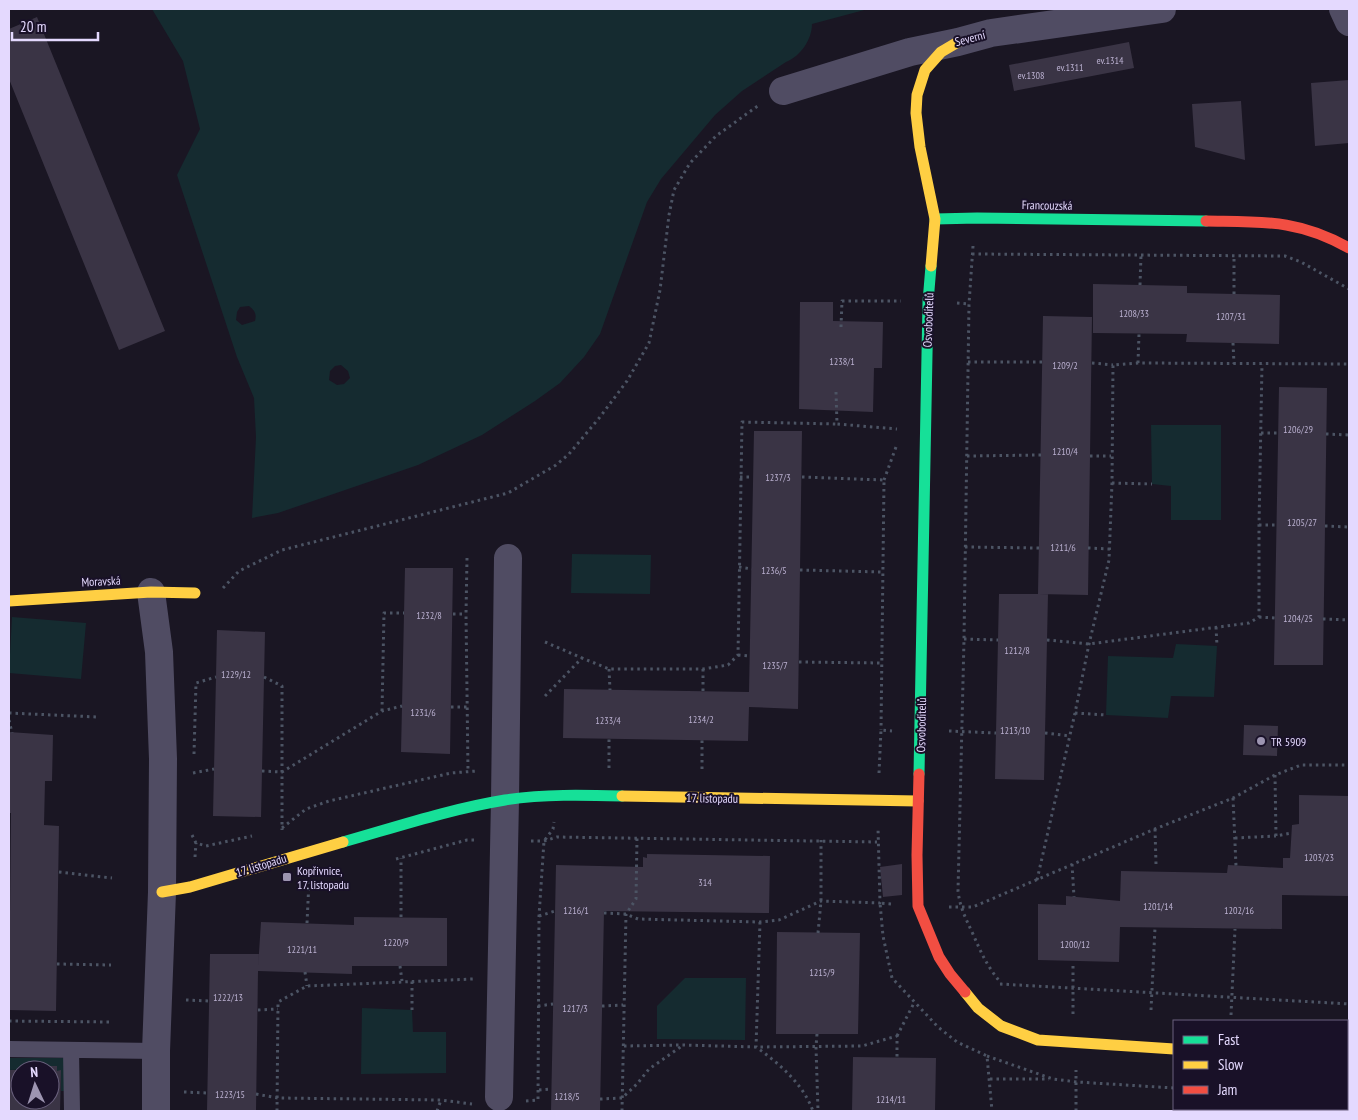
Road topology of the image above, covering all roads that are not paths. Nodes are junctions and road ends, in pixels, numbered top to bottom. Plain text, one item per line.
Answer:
1 (1162, 9) edge
2 (1343, 9) edge
3 (1349, 22) edge
4 (958, 42) junction
5 (783, 91) road end
6 (934, 219) junction
7 (1349, 248) edge
8 (508, 558) dead end
9 (151, 592) junction
10 (195, 593) road end
11 (9, 601) edge
12 (505, 800) junction
13 (918, 801) junction
14 (162, 892) junction
15 (9, 1048) edge
16 (1173, 1049) edge
17 (71, 1050) junction
18 (156, 1051) junction
19 (499, 1097) dead end
20 (72, 1111) edge
21 (156, 1111) edge

1 - 4 street, Severní
2 - 3 street
4 - 5 street, Severní
4 - 6 street
6 - 7 street, Francouzská
6 - 13 street, Osvoboditelů
8 - 12 street
9 - 10 street, Moravská
9 - 11 street, Moravská
9 - 14 street
12 - 13 street, 17. listopadu
12 - 14 street, 17. listopadu
12 - 19 street
13 - 16 street, Osvoboditelů
14 - 18 street
15 - 17 lane
17 - 18 lane
17 - 20 lane
18 - 21 street

